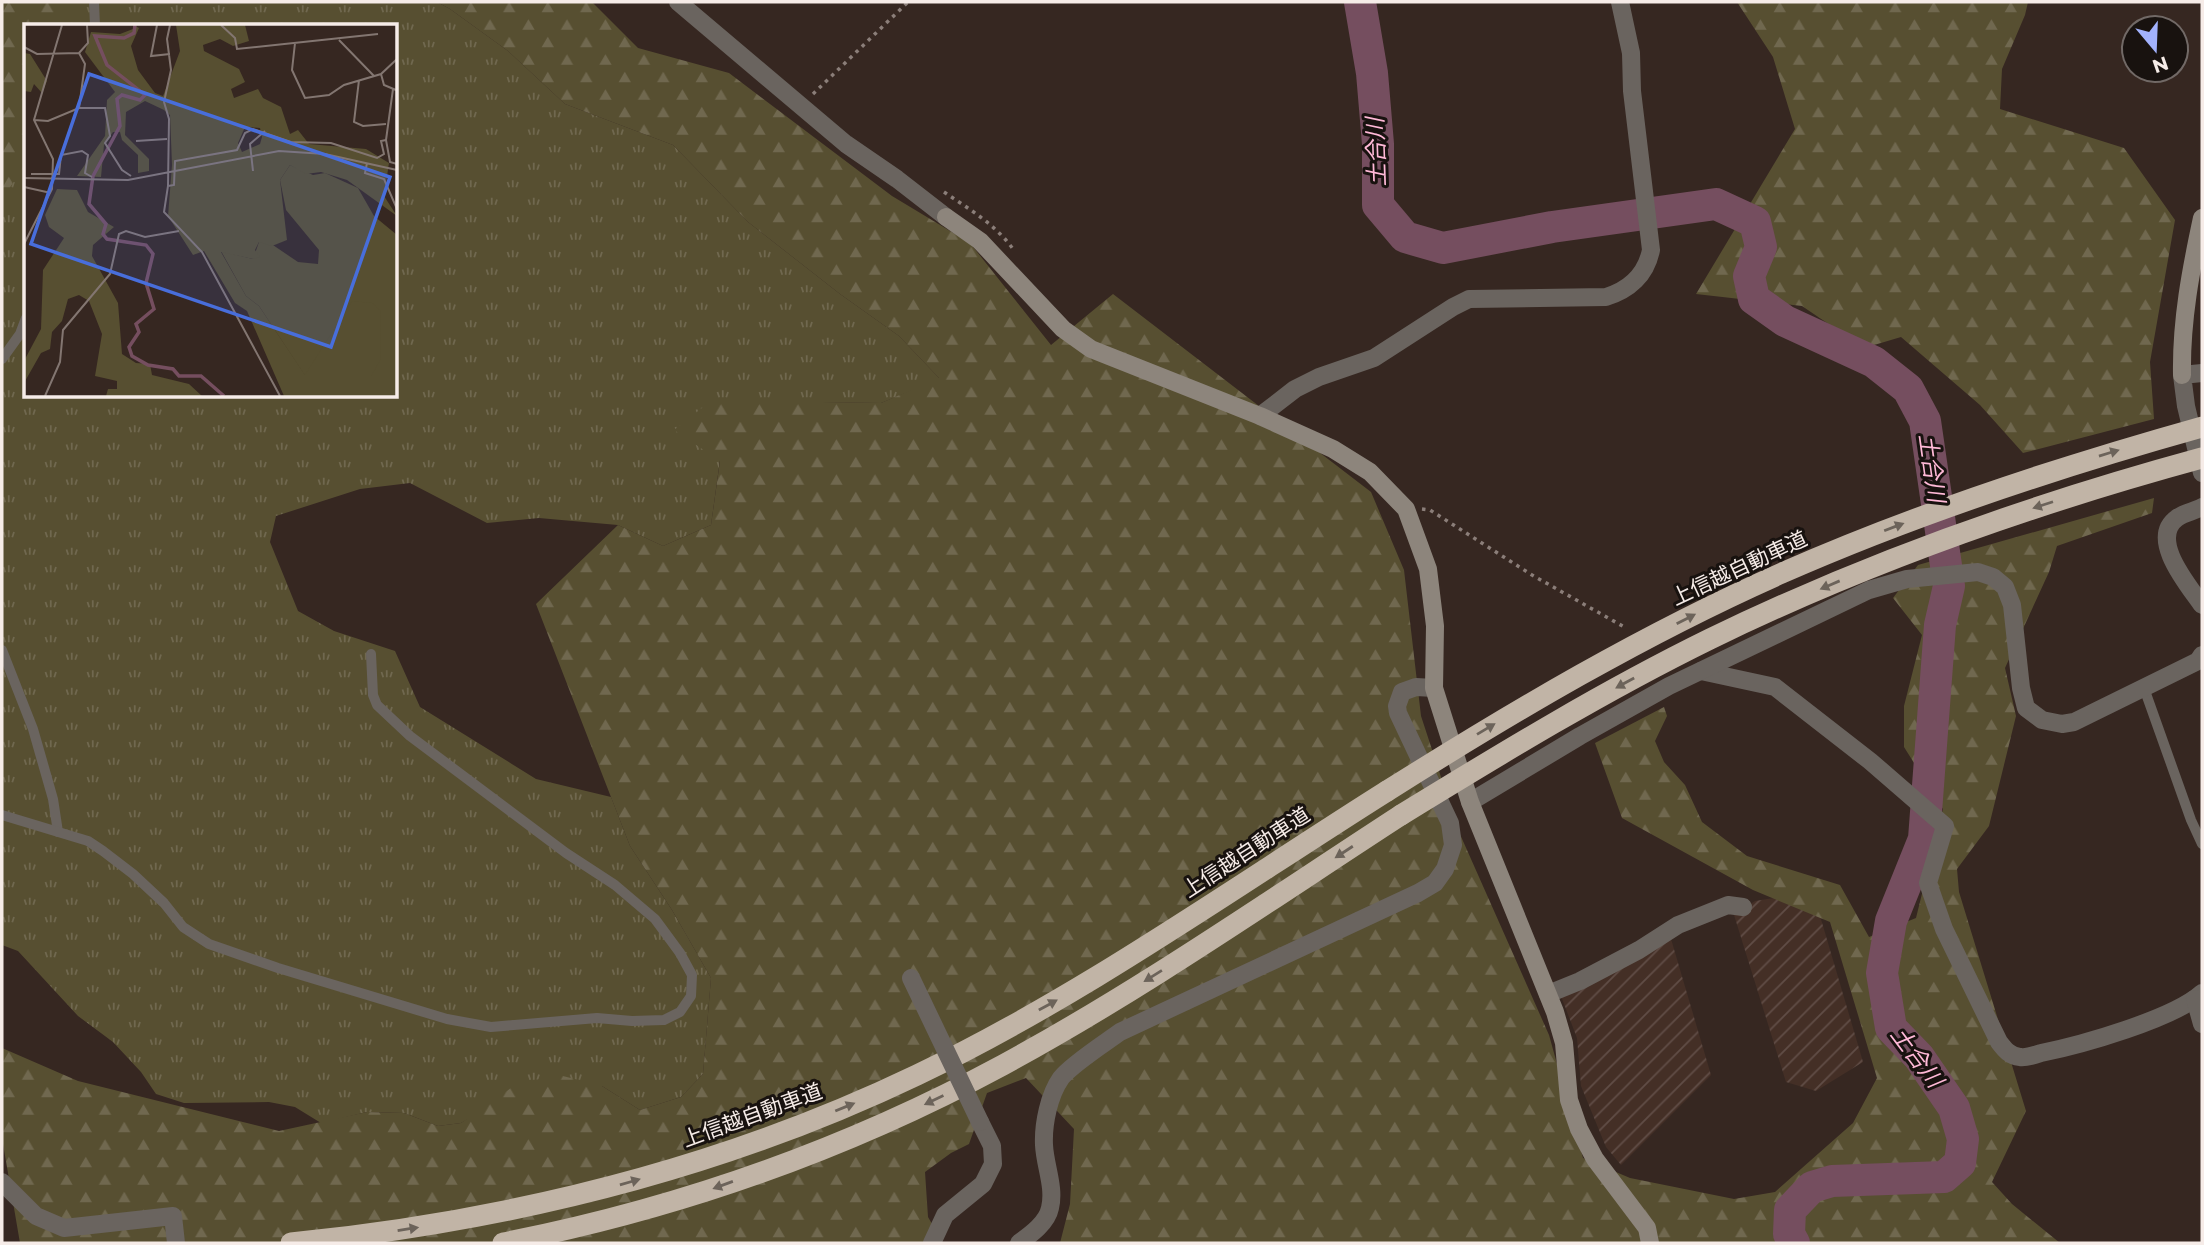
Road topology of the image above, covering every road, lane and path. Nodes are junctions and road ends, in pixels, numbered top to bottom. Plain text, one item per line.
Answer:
1 (94, 2) edge
2 (677, 2) edge
3 (908, 2) edge
4 (1620, 2) edge
5 (95, 24) edge
6 (813, 94) dead end
7 (942, 191) dead end
8 (2202, 218) edge
9 (1012, 274) junction
10 (24, 323) edge
11 (2, 359) edge
12 (2202, 373) edge
13 (2182, 375) junction
14 (1260, 416) junction
15 (2202, 427) edge
16 (2202, 458) edge
17 (2202, 473) edge
18 (2202, 508) edge
19 (1406, 509) junction
20 (2202, 605) edge
21 (1629, 630) dead end
22 (2, 650) edge
23 (371, 654) dead end
24 (2202, 654) edge
25 (1701, 671) junction
26 (1434, 688) junction
27 (2144, 688) junction
28 (1470, 802) junction
29 (2, 815) edge
30 (58, 832) junction
31 (2202, 844) edge
32 (1743, 907) dead end
33 (911, 978) dead end
34 (1548, 994) junction
35 (2198, 996) edge
36 (2202, 1024) edge
37 (2, 1182) edge
38 (176, 1243) edge
39 (291, 1243) edge
40 (503, 1243) edge
41 (932, 1243) edge
42 (1019, 1243) edge
43 (1650, 1243) edge

1 - 5 lane
2 - 9 street
3 - 6 path
4 - 14 street
7 - 9 path
8 - 13 street
9 - 14 street
10 - 11 lane
12 - 13 street
13 - 17 street
14 - 19 street
39 -> 15 highway, 上信越自動車道, bridge
16 -> 40 highway, bridge
18 - 20 street
19 - 21 path
19 - 26 street
22 - 30 lane
23 - 30 lane
24 - 27 street
25 - 27 street
25 - 28 street
25 - 35 street
26 - 28 street
26 - 42 street
27 - 31 lane
28 - 34 street
29 - 30 lane
32 - 34 street
33 - 41 street, bridge
34 - 43 street
35 - 36 street
37 - 38 street

